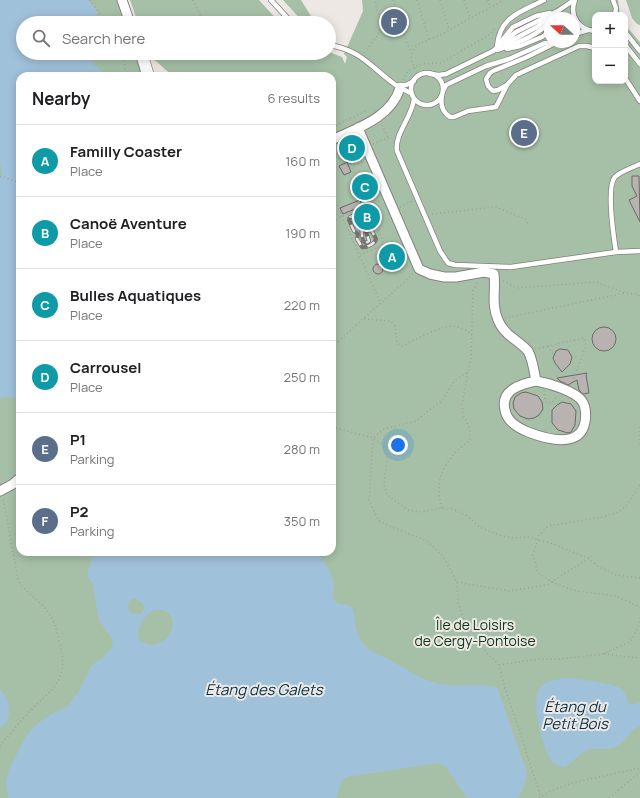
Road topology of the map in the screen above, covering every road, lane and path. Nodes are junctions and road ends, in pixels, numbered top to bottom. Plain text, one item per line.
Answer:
1 (90, 0) edge
2 (122, 0) edge
3 (127, 0) edge
4 (193, 0) edge
5 (271, 0) edge
6 (374, 0) edge
7 (393, 0) edge
8 (417, 0) edge
9 (440, 0) edge
10 (464, 0) edge
11 (488, 0) edge
12 (504, 0) edge
13 (544, 0) edge
14 (575, 0) edge
15 (613, 0) edge
16 (490, 7) junction
17 (558, 11) junction
18 (615, 12) edge
19 (102, 16) edge
20 (128, 16) edge
21 (132, 16) edge
22 (201, 16) edge
23 (286, 16) edge
24 (470, 18) junction
25 (495, 27) dead end
26 (544, 27) edge
27 (449, 30) junction
28 (588, 30) junction
29 (592, 31) edge
30 (580, 32) edge
31 (544, 35) edge
32 (628, 36) edge
33 (429, 40) junction
34 (544, 43) edge
35 (336, 46) edge
36 (497, 46) junction
37 (592, 47) edge
38 (545, 48) edge
39 (627, 48) edge
40 (493, 51) junction
41 (640, 51) edge
42 (412, 52) junction
43 (362, 57) junction
44 (124, 60) edge
45 (142, 60) edge
46 (147, 60) edge
47 (640, 64) edge
48 (414, 67) junction
49 (126, 72) edge
50 (146, 72) edge
51 (151, 72) edge
52 (430, 74) junction
53 (419, 76) junction
54 (414, 81) junction
55 (628, 83) edge
56 (507, 85) junction
57 (398, 86) junction
58 (442, 93) junction
59 (413, 96) junction
60 (640, 101) edge
61 (368, 110) dead end
62 (378, 117) junction
63 (336, 125) edge
64 (358, 128) junction
65 (336, 138) edge
66 (388, 138) dead end
67 (372, 158) junction
68 (640, 164) edge
69 (352, 167) junction
70 (0, 176) edge
71 (16, 182) edge
72 (388, 197) junction
73 (412, 202) dead end
74 (336, 203) edge
75 (367, 205) junction
76 (399, 207) dead end
77 (342, 216) junction
78 (425, 217) junction
79 (336, 219) edge
80 (528, 225) dead end
81 (383, 245) junction
82 (640, 251) edge
83 (616, 252) junction
84 (360, 255) junction
85 (393, 268) dead end
86 (419, 269) junction
87 (484, 272) junction
88 (494, 277) junction
89 (626, 293) junction
90 (639, 295) edge
91 (640, 299) edge
92 (381, 304) junction
93 (364, 319) junction
94 (497, 319) junction
95 (472, 335) junction
96 (336, 344) edge
97 (548, 346) junction
98 (527, 351) junction
99 (553, 354) dead end
100 (468, 372) junction
101 (539, 382) junction
102 (560, 388) junction
103 (569, 392) junction
104 (640, 427) edge
105 (336, 428) edge
106 (373, 438) junction
107 (640, 446) edge
108 (16, 482) edge
109 (640, 485) edge
110 (1, 491) edge
111 (442, 508) junction
112 (538, 540) junction
113 (592, 556) dead end
114 (588, 558) junction
115 (640, 578) edge
116 (456, 582) junction
117 (552, 582) junction
118 (640, 607) edge
119 (640, 618) edge
120 (603, 654) junction
121 (640, 658) edge
122 (499, 665) junction
123 (0, 746) edge
124 (640, 768) edge
125 (640, 772) edge
126 (540, 797) edge
127 (609, 798) edge

1 - 19 path
2 - 20 street
3 - 21 lane
4 - 22 path
5 - 23 lane
6 - 43 path
7 - 42 path
8 - 33 path
9 - 27 path
10 - 24 path
11 - 16 path
12 - 16 path
13 - 36 lane
14 - 17 lane
14 - 28 lane
15 - 18 lane
16 - 24 path
17 - 36 lane
17 - 40 lane
24 - 27 path
25 - 48 path
26 - 40 lane
27 - 33 path
28 - 29 lane
28 - 30 lane
31 - 40 lane
32 - 41 lane
33 - 42 path
34 - 58 lane
35 - 43 lane
36 - 40 lane
37 - 56 lane
38 - 56 lane
39 - 47 lane
40 - 52 lane
42 - 48 path
43 - 57 lane
44 - 49 path
45 - 50 street
46 - 51 lane
48 - 53 path
48 - 57 path
52 - 53 lane
52 - 58 lane
53 - 54 lane
54 - 57 lane
54 - 59 lane
55 - 60 lane
56 - 58 lane
57 - 59 lane
57 - 62 street
58 - 59 lane
59 - 78 lane
61 - 63 path
62 - 64 street
62 - 66 path
64 - 65 street
64 - 67 street
65 - 69 path
67 - 69 path
67 - 72 street
68 - 83 lane
69 - 75 path
70 - 71 path
72 - 75 path
72 - 86 street
73 - 76 path
74 - 77 path
75 - 77 path
75 - 81 path
77 - 79 path
77 - 84 path
78 - 80 path
78 - 83 lane
81 - 84 path
81 - 85 path
82 - 83 lane
84 - 92 path
86 - 87 street
86 - 92 path
87 - 88 street
87 - 95 path
88 - 89 path
88 - 94 street
89 - 90 path
89 - 94 path
90 - 91 path
92 - 93 path
93 - 95 path
93 - 96 path
94 - 98 street
95 - 100 path
97 - 98 path
97 - 99 path
97 - 103 path
98 - 101 street
100 - 106 path
100 - 111 path
101 - 102 street
101 - 102 path
101 - 103 street
102 - 103 street
104 - 107 path
105 - 106 path
106 - 111 path
106 - 116 path
108 - 110 street
109 - 112 path
110 - 123 path
111 - 112 path
112 - 114 path
112 - 117 path
113 - 114 path
114 - 115 path
114 - 117 path
116 - 117 path
116 - 122 path
117 - 118 path
119 - 120 path
120 - 121 path
120 - 122 path
122 - 126 path
124 - 126 path
125 - 127 path

